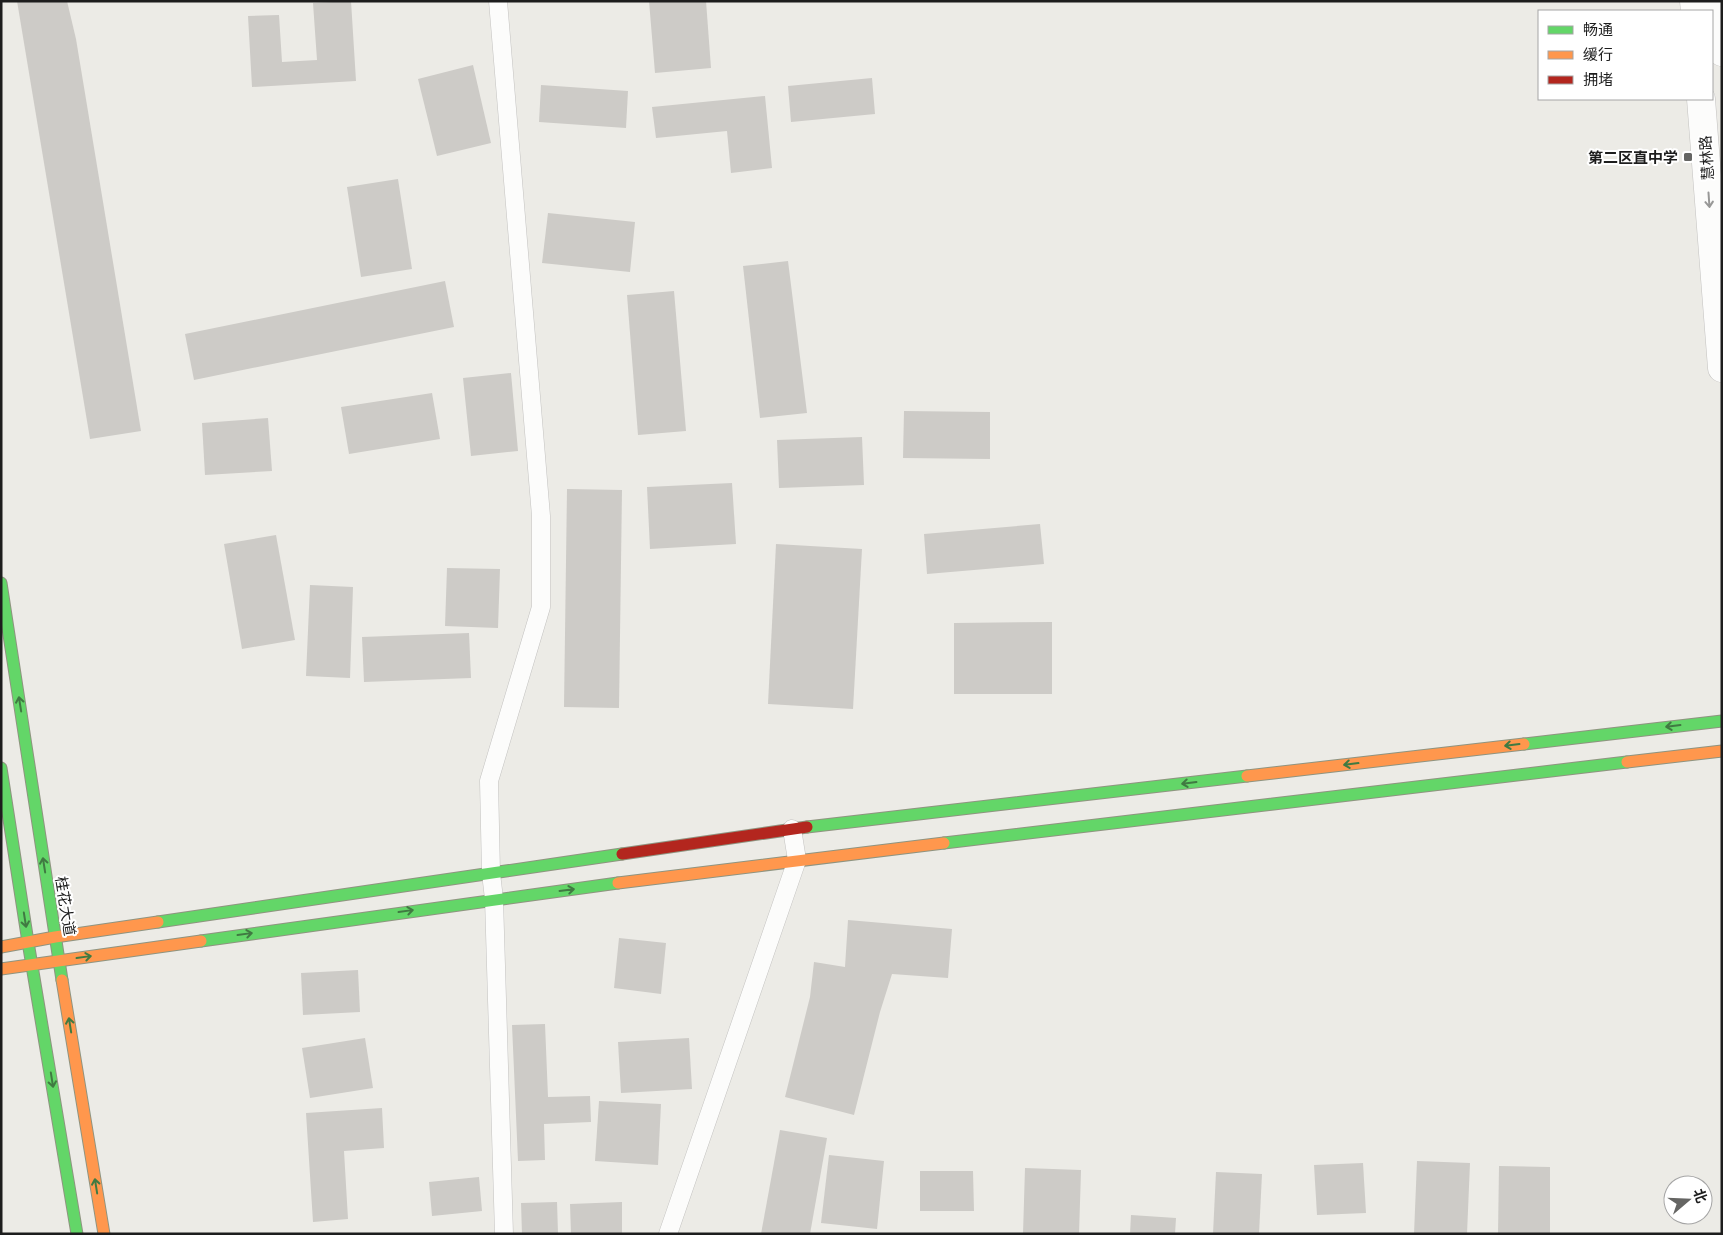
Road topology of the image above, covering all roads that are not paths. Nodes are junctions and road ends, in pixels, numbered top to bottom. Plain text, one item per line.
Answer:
1 (498, 1) edge
2 (1718, 1) edge
3 (1722, 52) edge
4 (1701, 100) edge
5 (1722, 368) edge
6 (1, 583) edge
7 (1722, 721) edge
8 (1722, 751) edge
9 (1, 768) edge
10 (792, 829) junction
11 (797, 860) junction
12 (491, 873) junction
13 (494, 899) junction
14 (55, 937) junction
15 (28, 942) junction
16 (1, 947) edge
17 (60, 960) junction
18 (32, 964) junction
19 (1, 969) edge
20 (77, 1234) edge
21 (104, 1234) edge
22 (504, 1234) edge
23 (668, 1234) edge

1 - 12 lane
2 - 3 street
4 -> 5 street, 慧林路
14 -> 6 street, 桂花大道
7 -> 10 street
8 - 11 street
9 -> 15 street
10 - 11 lane
10 - 12 street
13 -> 11 street
11 - 23 lane
12 - 13 lane
12 - 14 street
17 -> 13 street
13 - 22 lane
14 - 15 street
14 - 17 street, 桂花大道
15 - 16 street
15 - 18 street
17 - 18 street
21 -> 17 street, 桂花大道
18 - 19 street
18 -> 20 street

